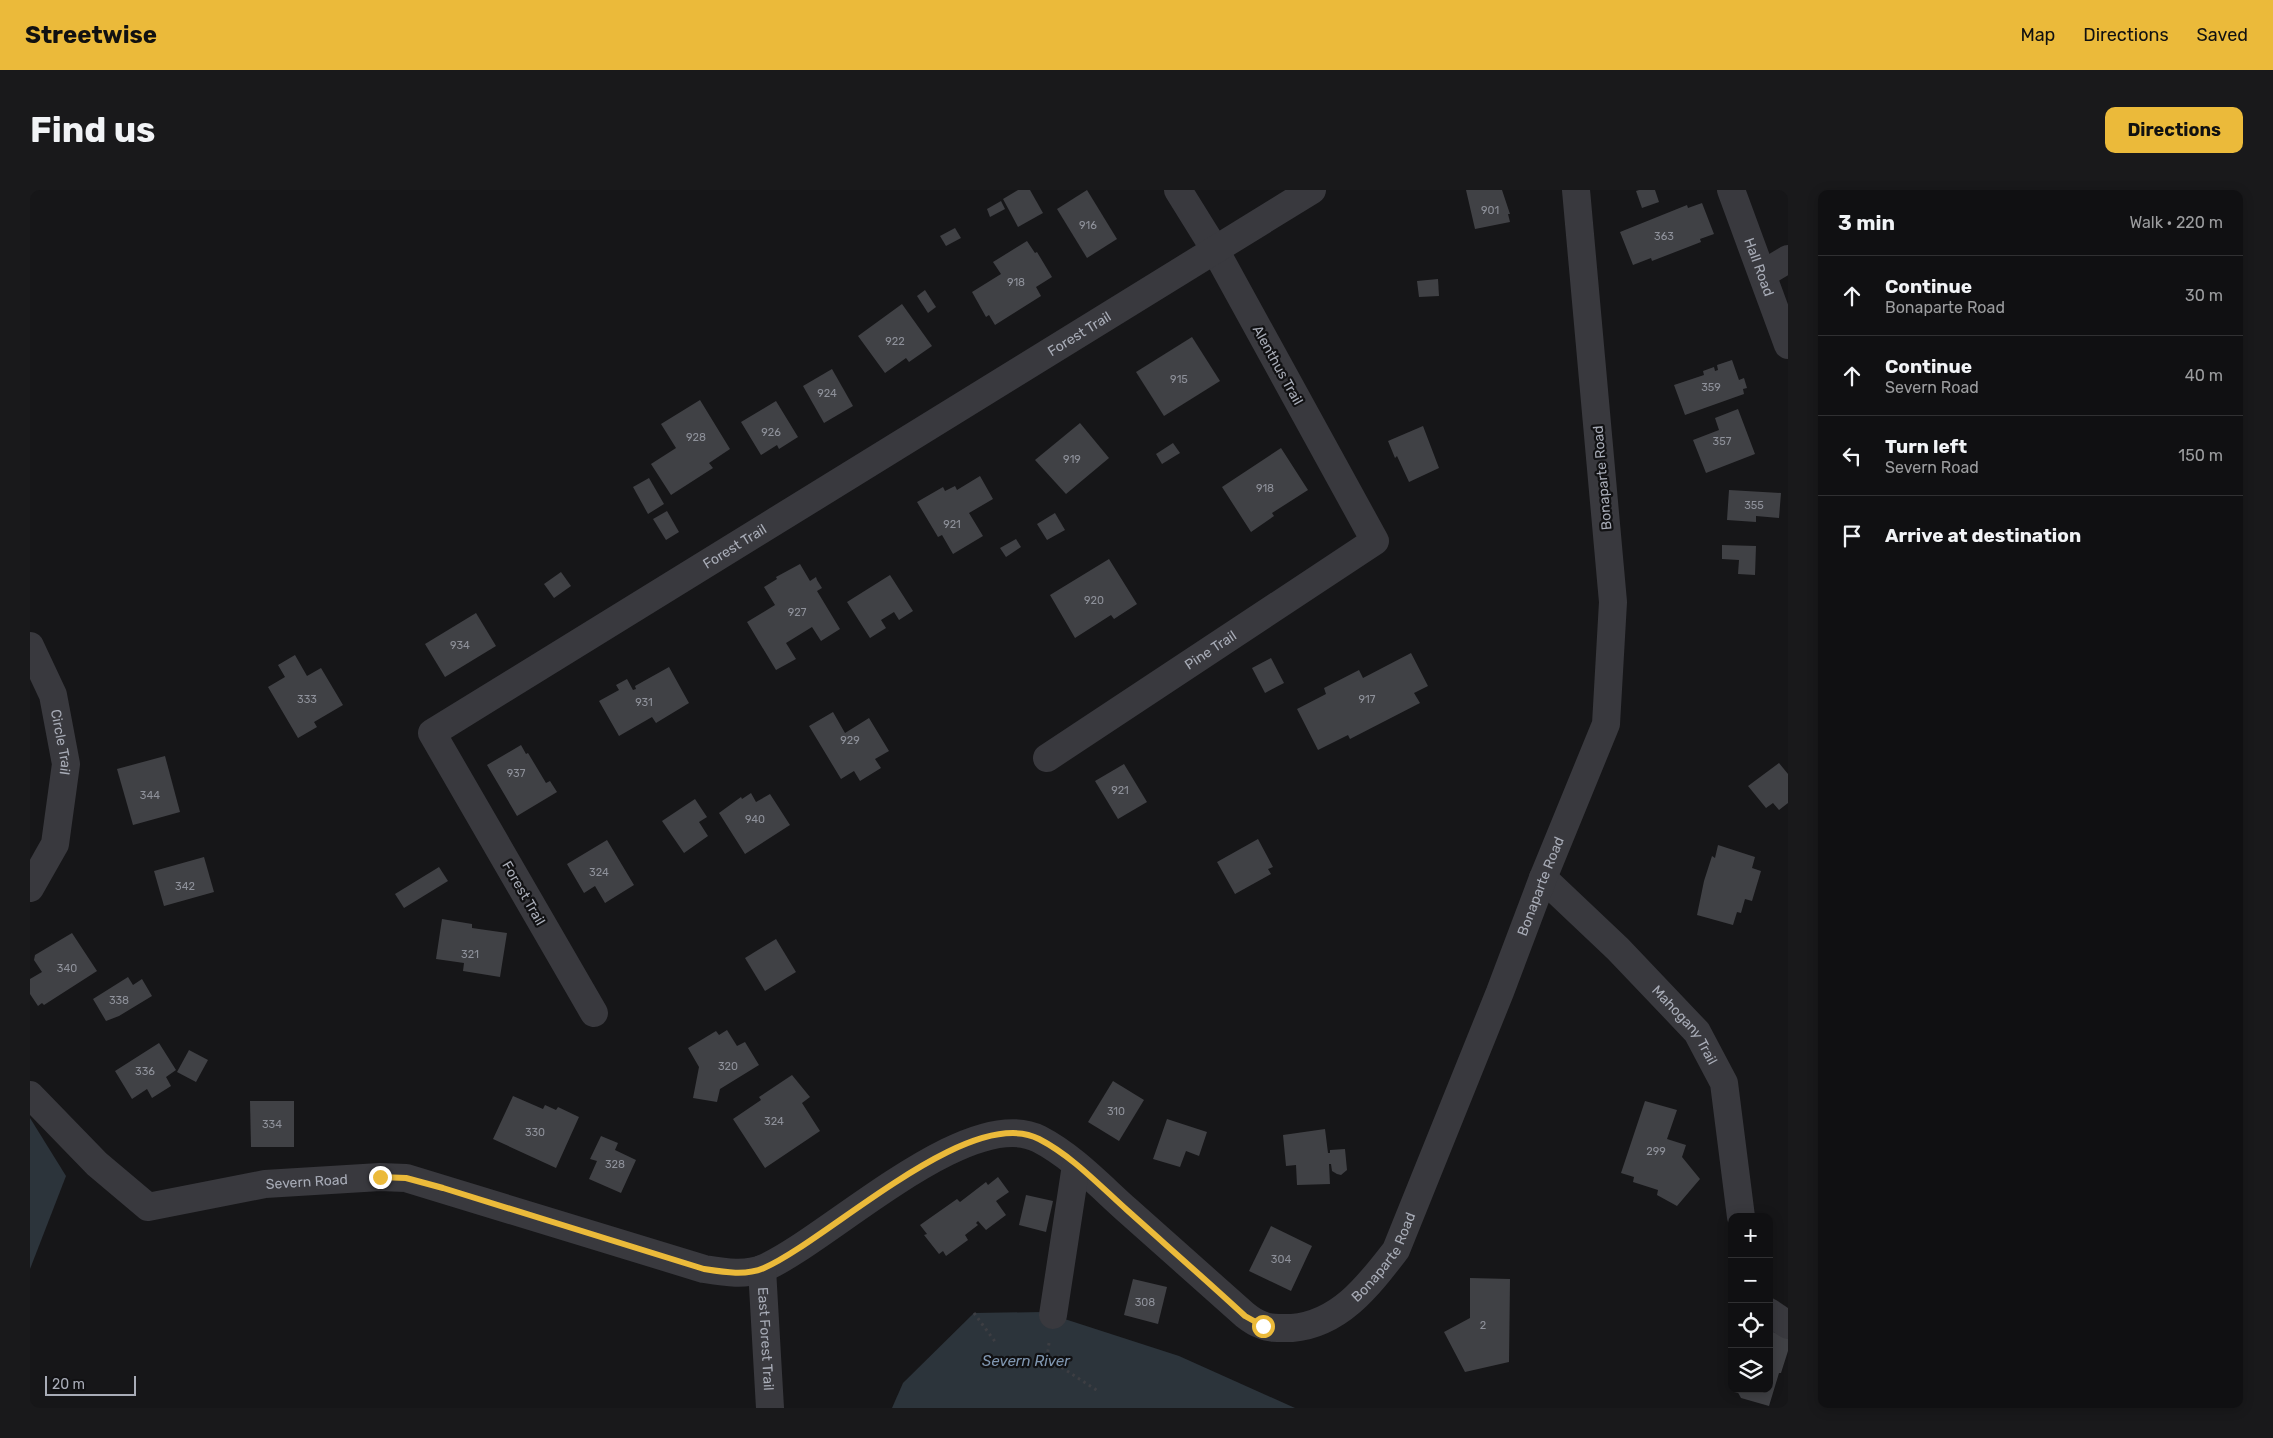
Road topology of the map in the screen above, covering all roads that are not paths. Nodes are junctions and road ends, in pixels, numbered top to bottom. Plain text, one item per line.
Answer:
1 (1178, 190) edge
2 (1312, 190) edge
3 (1576, 190) edge
4 (1731, 190) edge
5 (1214, 248) junction
6 (1788, 260) edge
7 (1763, 274) junction
8 (1788, 345) edge
9 (1375, 541) joint
10 (30, 646) edge
11 (1047, 758) dead end
12 (1543, 878) junction
13 (30, 888) edge
14 (594, 1013) dead end
15 (30, 1095) edge
16 (1076, 1165) junction
17 (1740, 1213) edge
18 (1147, 1228) joint
19 (762, 1269) junction
20 (1053, 1315) road end
21 (1773, 1315) edge
22 (1788, 1325) edge
23 (770, 1408) edge

1 - 5 street, Alenthus Trail
2 - 5 street, Forest Trail
3 - 12 street, Bonaparte Road
4 - 7 street, Hall Road
5 - 9 street, Alenthus Trail
5 - 14 street, Forest Trail
6 - 7 street
7 - 8 street, Hall Road
9 - 11 street, Pine Trail
10 - 13 street, Circle Trail
12 - 17 street, Mahogany Trail
12 - 18 street, Bonaparte Road
15 - 19 street, Severn Road
16 - 18 street, Severn Road
16 - 19 street, Severn Road
16 - 20 street
19 - 23 street, East Forest Trail
21 - 22 street

